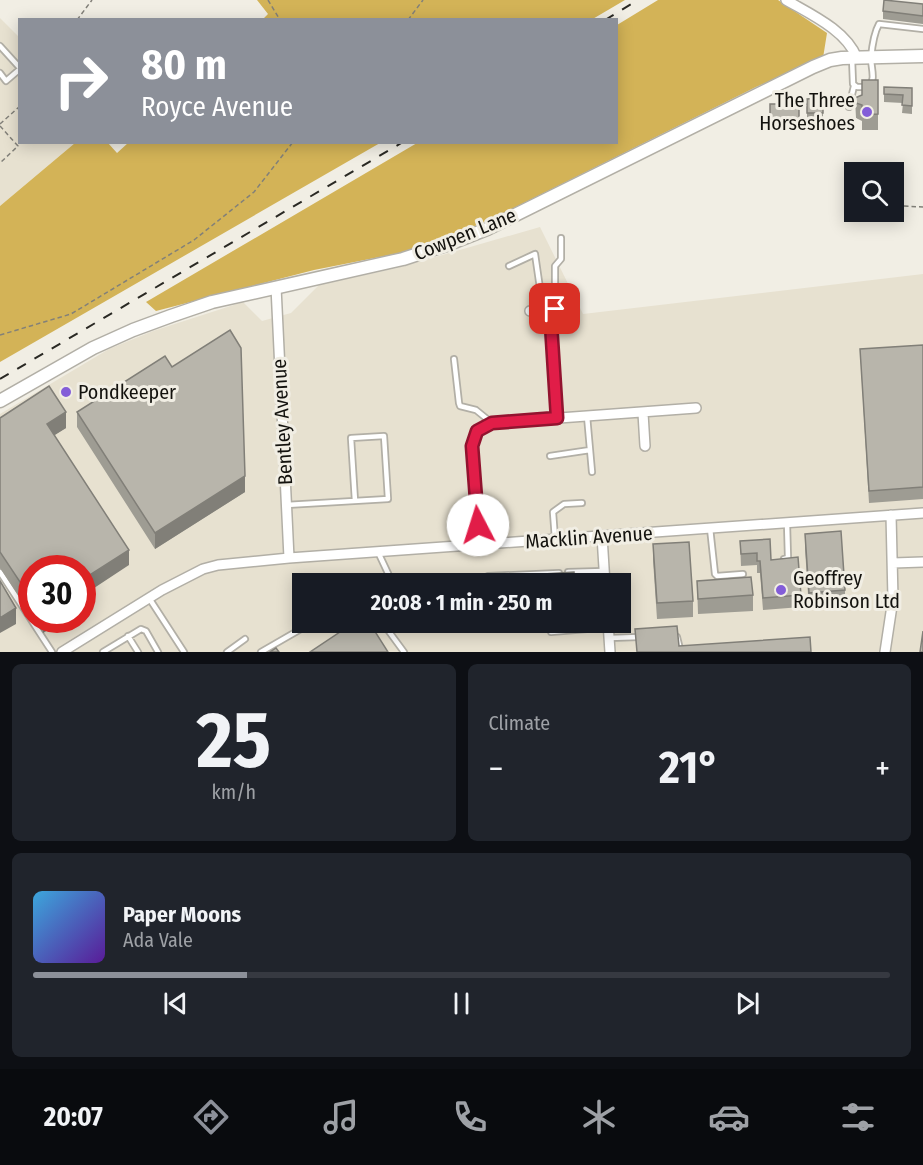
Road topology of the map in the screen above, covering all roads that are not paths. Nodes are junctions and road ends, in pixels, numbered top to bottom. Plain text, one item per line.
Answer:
1 (786, 0) edge
2 (923, 29) edge
3 (0, 46) edge
4 (923, 56) edge
5 (871, 57) junction
6 (854, 58) junction
7 (18, 66) edge
8 (18, 70) edge
9 (0, 74) edge
10 (854, 86) junction
11 (849, 107) dead end
12 (561, 238) dead end
13 (509, 266) dead end
14 (276, 287) junction
15 (574, 308) dead end
16 (549, 310) junction
17 (530, 311) dead end
18 (454, 359) dead end
19 (0, 401) edge
20 (696, 408) dead end
21 (643, 412) junction
22 (587, 416) junction
23 (557, 418) junction
24 (492, 423) junction
25 (645, 446) dead end
26 (590, 450) junction
27 (550, 456) dead end
28 (592, 472) dead end
29 (355, 501) junction
30 (582, 503) dead end
31 (286, 505) junction
32 (923, 513) edge
33 (891, 515) junction
34 (787, 523) junction
35 (710, 528) junction
36 (602, 536) junction
37 (555, 539) junction
38 (480, 545) junction
39 (378, 552) junction
40 (289, 558) junction
41 (782, 559) edge
42 (923, 562) edge
43 (893, 563) junction
44 (604, 571) joint
45 (0, 572) edge
46 (582, 572) joint
47 (388, 573) edge
48 (558, 573) edge
49 (742, 574) dead end
50 (149, 598) junction
51 (294, 633) edge
52 (390, 633) edge
53 (609, 633) edge
54 (671, 635) edge
55 (128, 636) junction
56 (648, 636) edge
57 (609, 638) junction
58 (245, 639) dead end
59 (112, 646) junction
60 (52, 652) edge
61 (62, 652) edge
62 (103, 652) edge
63 (117, 652) edge
64 (138, 652) edge
65 (158, 652) edge
66 (184, 652) edge
67 (227, 652) edge
68 (261, 652) edge
69 (404, 652) edge
70 (610, 652) edge
71 (683, 652) edge
72 (885, 652) edge

1 - 6 street
2 - 5 lane
3 - 7 lane
4 - 5 street, Cowpen Lane
5 - 6 street, Cowpen Lane
5 - 10 lane
6 - 10 lane
6 - 14 street, Cowpen Lane
8 - 9 lane
10 - 11 lane
12 - 16 lane
13 - 16 lane
14 - 19 street, Cowpen Lane
14 - 31 street, Bentley Avenue
15 - 16 street
16 - 17 street
16 - 23 street
18 - 24 lane
20 - 21 street
21 - 22 street
21 - 25 street
22 - 23 street
22 - 26 lane
23 - 24 street
24 - 38 street
26 - 27 lane
26 - 28 lane
29 - 29 lane
29 - 31 lane
30 - 37 lane
31 - 40 street, Bentley Avenue
32 - 33 street, Macklin Avenue
33 - 34 street, Macklin Avenue
33 - 43 street
34 - 35 street, Macklin Avenue
34 - 41 lane
35 - 36 street, Macklin Avenue
35 - 49 lane
36 - 37 street, Macklin Avenue
36 - 44 street
37 - 38 street, Macklin Avenue
38 - 39 street, Macklin Avenue
39 - 40 street, Macklin Avenue
39 - 47 lane
40 - 50 street, Macklin Avenue
42 - 43 street
43 - 72 street
44 - 46 lane
45 - 60 lane
46 - 48 lane
50 - 61 street, Macklin Avenue
50 - 66 lane
51 - 68 lane
52 - 69 lane
53 - 57 street
54 - 71 lane
55 - 59 lane
55 - 64 lane
55 - 65 lane
56 - 57 lane
57 - 70 street
58 - 67 lane
59 - 62 lane
59 - 63 lane

